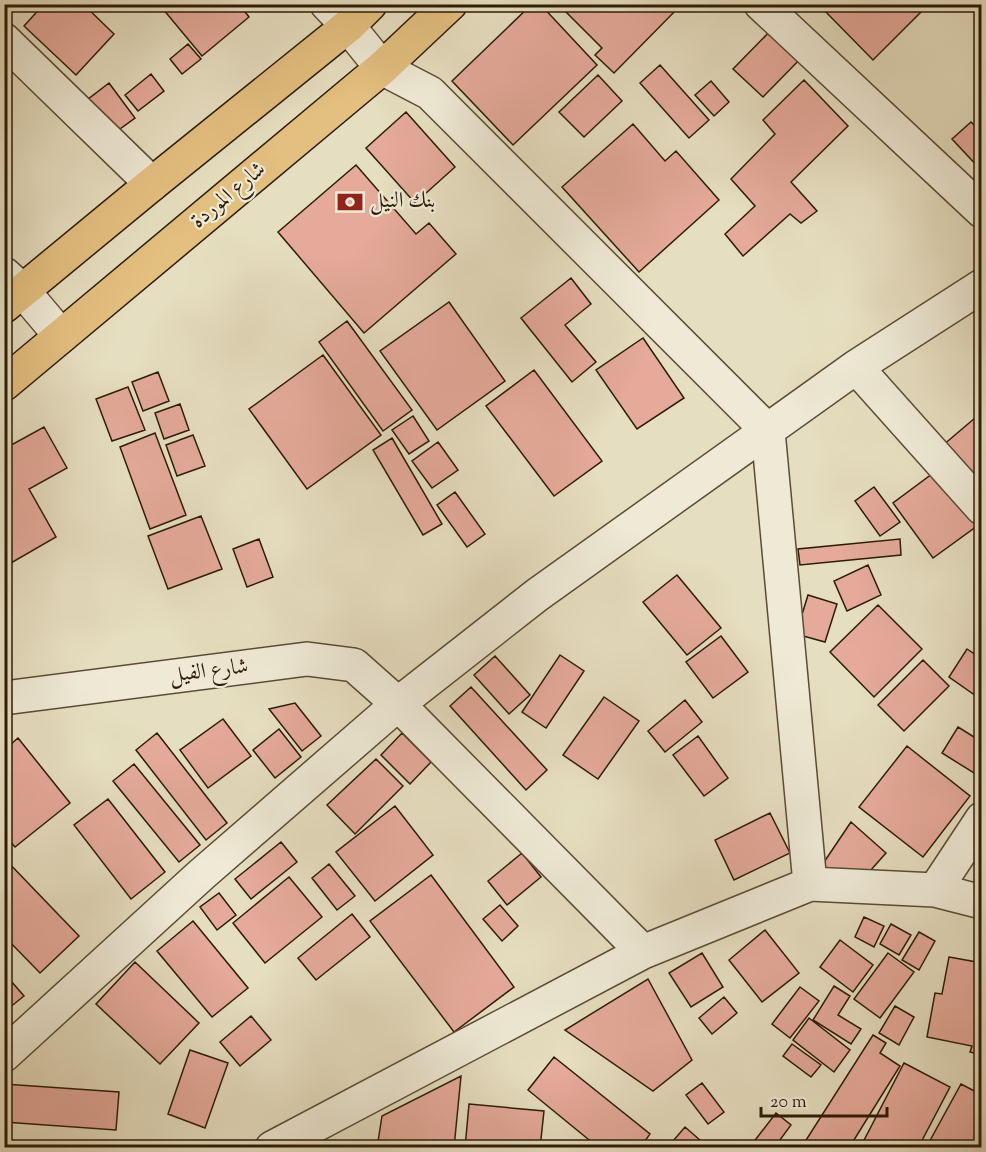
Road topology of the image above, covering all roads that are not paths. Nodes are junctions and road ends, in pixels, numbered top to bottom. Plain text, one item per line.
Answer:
1 (450, 4) edge
2 (760, 4) edge
3 (348, 12) edge
4 (4, 40) edge
5 (382, 68) junction
6 (152, 184) junction
7 (981, 211) edge
8 (981, 286) edge
9 (11, 290) edge
10 (61, 336) junction
11 (856, 367) junction
12 (4, 384) edge
13 (768, 431) junction
14 (981, 508) edge
15 (4, 698) edge
16 (398, 704) junction
17 (981, 819) edge
18 (810, 884) junction
19 (935, 890) junction
20 (981, 902) edge
21 (643, 952) junction
22 (4, 1055) edge
23 (272, 1148) edge

1 - 5 main road, شارع الموردة
2 - 7 street
3 - 5 street
3 - 6 main road
4 - 6 street
5 - 10 main road, شارع الموردة
5 - 13 street
6 - 9 main road
8 - 11 street
9 - 10 street
10 - 12 main road, شارع الموردة
11 - 13 street
11 - 14 street
13 - 16 street
13 - 18 street
15 - 16 street, شارع الفيل
16 - 21 street, شارع الفيل
16 - 22 street
17 - 19 street
18 - 19 street
18 - 21 street
19 - 20 street
21 - 23 street

